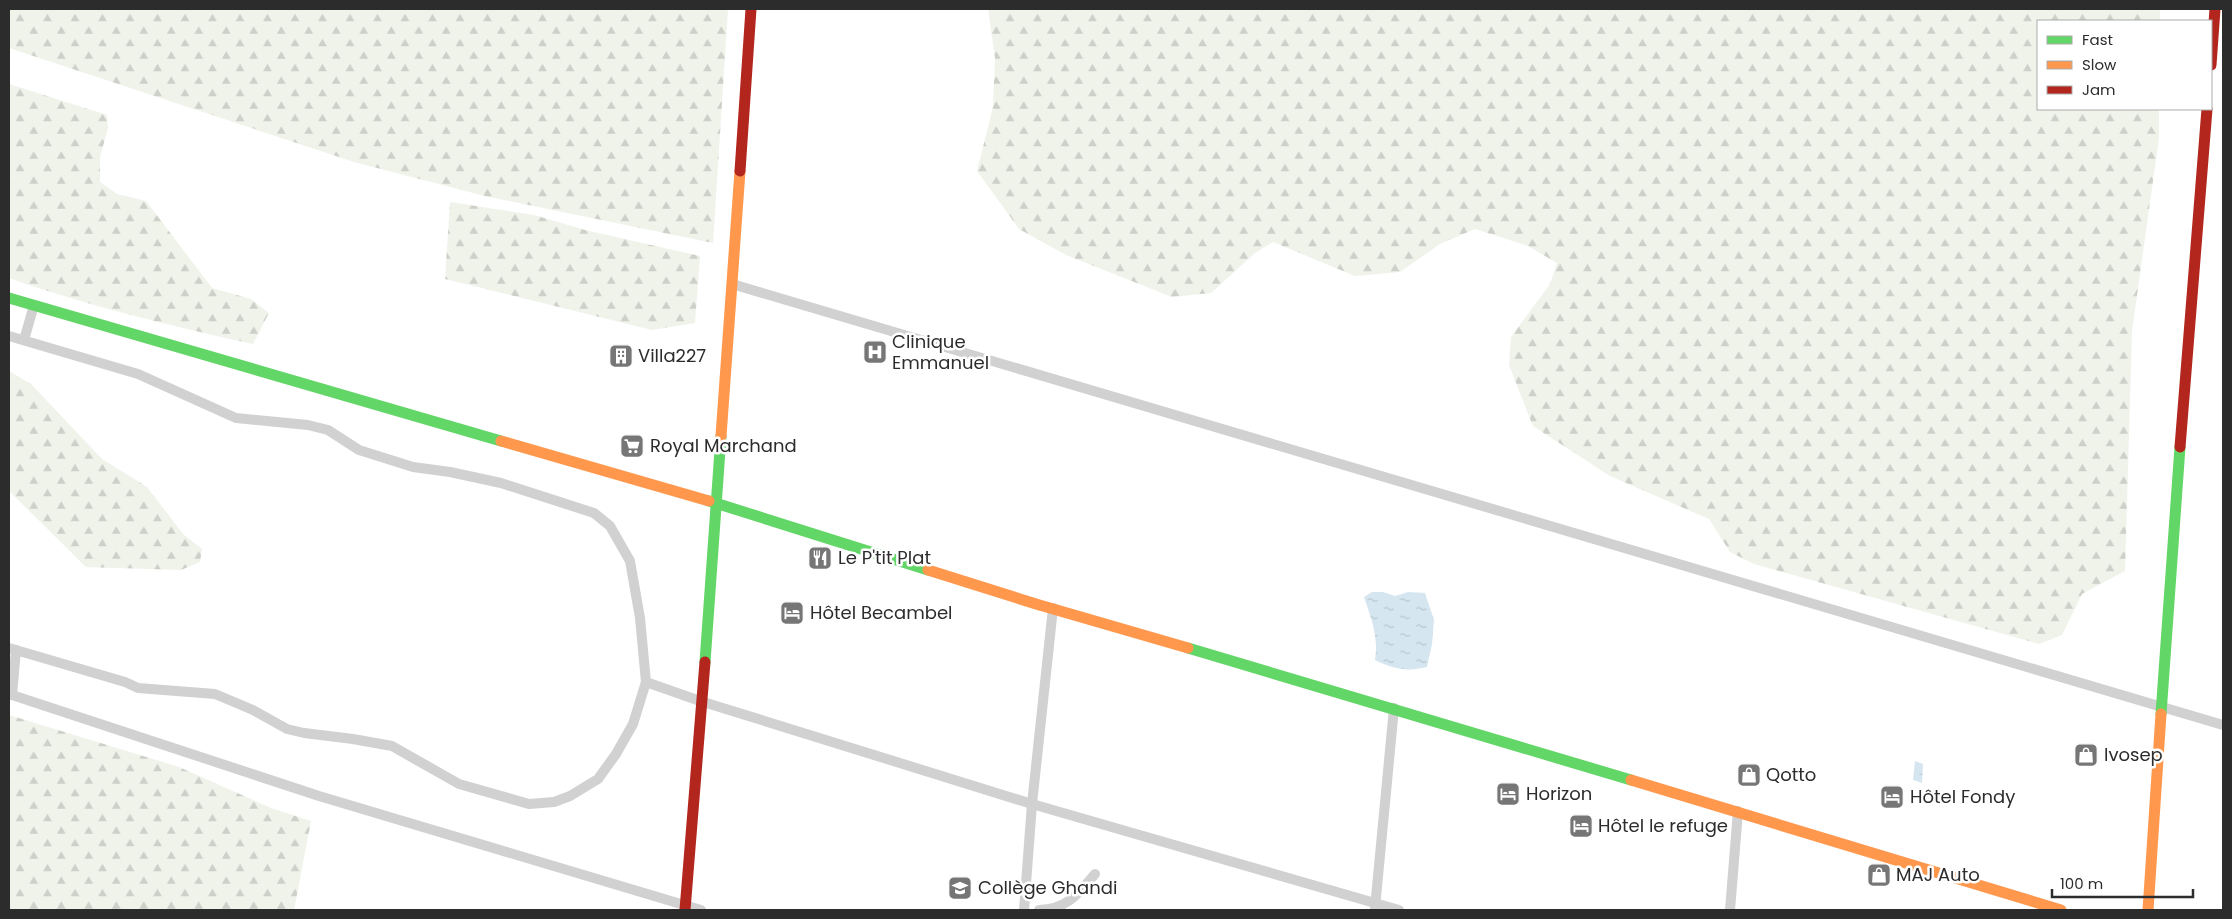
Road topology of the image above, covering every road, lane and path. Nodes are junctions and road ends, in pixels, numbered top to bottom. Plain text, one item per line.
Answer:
1 (751, 9) edge
2 (2216, 9) edge
3 (2212, 54) edge
4 (2207, 110) edge
5 (732, 284) junction
6 (9, 298) edge
7 (34, 305) junction
8 (9, 336) edge
9 (24, 340) junction
10 (716, 504) junction
11 (1053, 608) junction
12 (12, 649) edge
13 (646, 682) junction
14 (10, 695) edge
15 (700, 701) junction
16 (2162, 706) junction
17 (1394, 708) junction
18 (2223, 725) edge
19 (1032, 804) junction
20 (1738, 811) junction
21 (1095, 874) dead end
22 (1375, 907) edge
23 (685, 908) edge
24 (701, 910) edge
25 (1024, 910) edge
26 (1039, 910) edge
27 (1399, 910) edge
28 (1730, 910) edge
29 (2061, 910) edge
30 (2148, 910) edge

1 - 5 street
2 - 3 street
4 - 16 street
5 - 10 street
5 - 16 street
6 - 7 street
7 - 9 street
7 - 10 street
8 - 9 street
9 - 13 street
10 - 11 street
10 - 15 street
11 - 17 street
11 - 19 street
12 - 13 street
12 - 14 street
13 - 15 street
14 - 23 street
15 - 19 street
15 - 23 street
16 - 18 street
16 - 30 street
17 - 20 street
17 - 22 street
19 - 22 street
19 - 25 street
20 - 28 street
20 - 29 street
21 - 26 street
22 - 27 street
23 - 24 street

